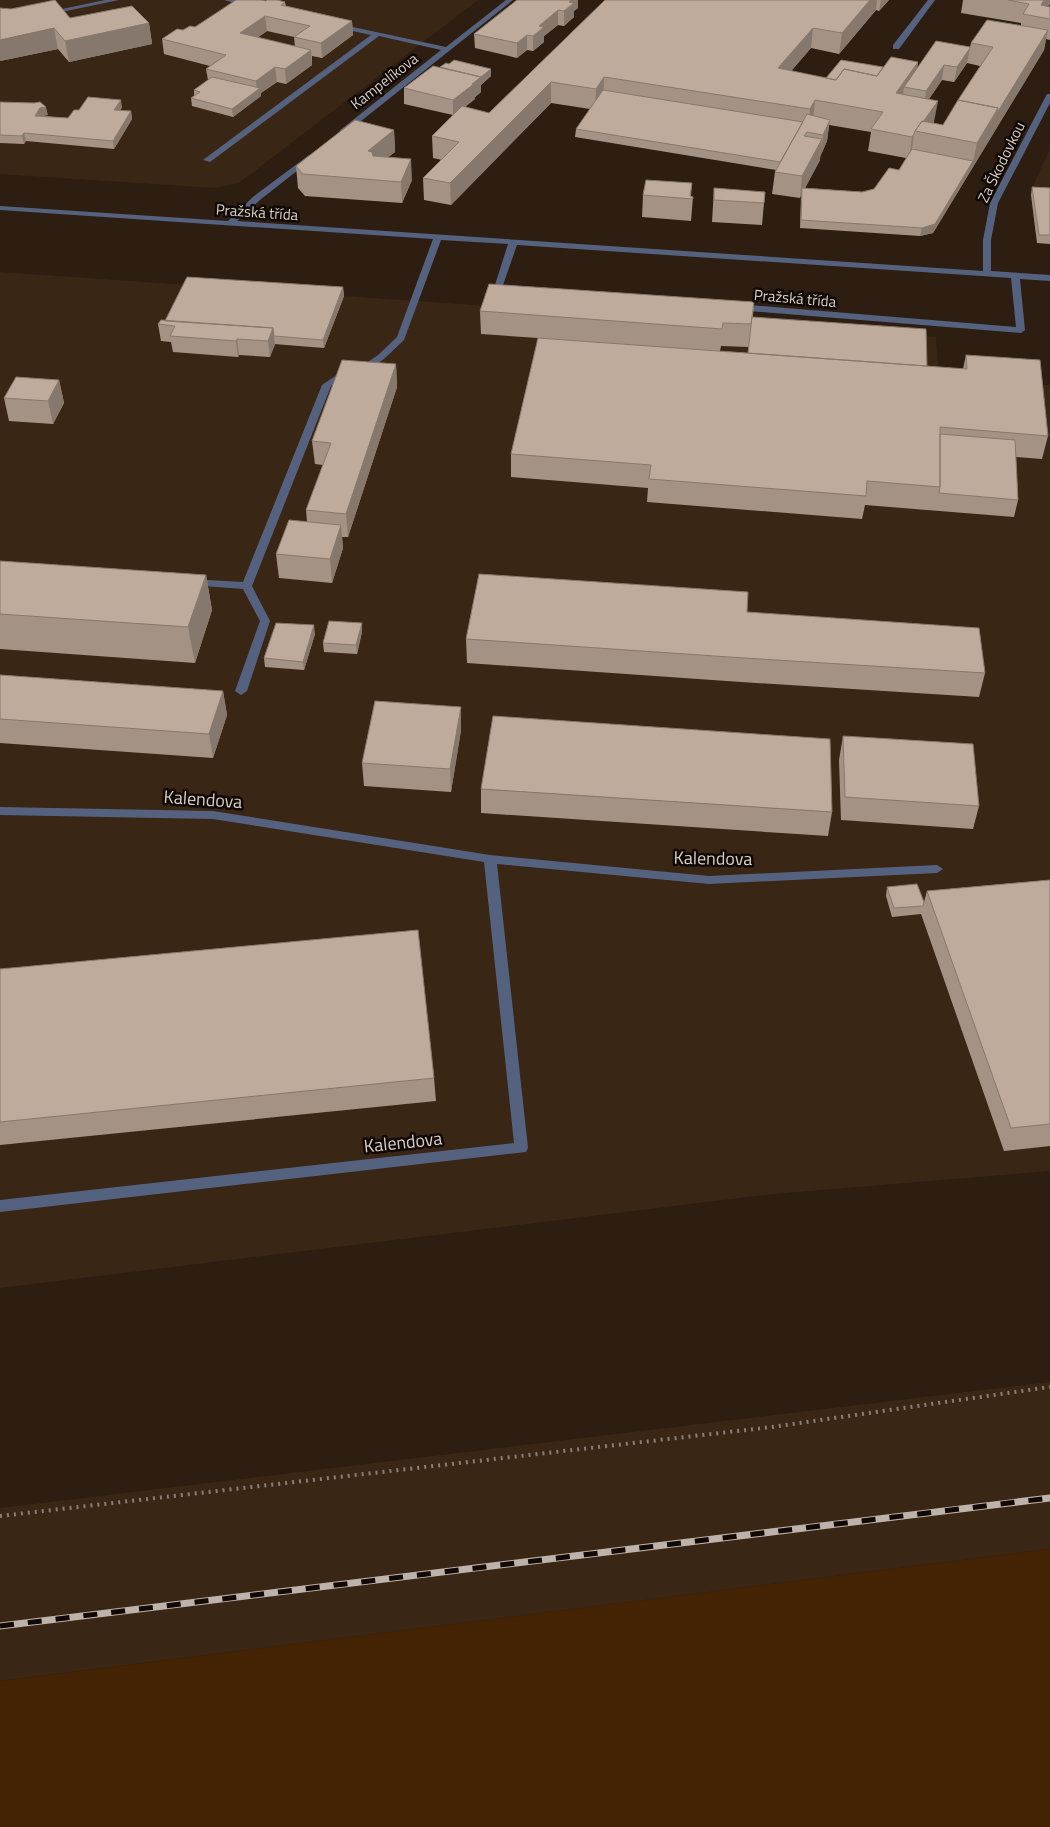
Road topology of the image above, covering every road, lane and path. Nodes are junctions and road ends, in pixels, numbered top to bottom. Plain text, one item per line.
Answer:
1 (116, 0) edge
2 (227, 0) edge
3 (510, 0) edge
4 (932, 0) edge
5 (255, 6) edge
6 (38, 15) edge
7 (330, 23) edge
8 (377, 34) junction
9 (896, 47) dead end
10 (446, 49) junction
11 (1050, 96) edge
12 (332, 138) edge
13 (317, 150) edge
14 (207, 160) dead end
15 (0, 208) edge
16 (229, 224) junction
17 (438, 238) junction
18 (513, 243) junction
19 (987, 274) junction
20 (1015, 276) junction
21 (1050, 278) edge
22 (518, 289) edge
23 (725, 306) edge
24 (178, 581) edge
25 (247, 586) junction
26 (241, 691) dead end
27 (0, 811) edge
28 (490, 859) junction
29 (937, 869) dead end
30 (0, 1206) edge
31 (1050, 1387) edge
32 (0, 1516) edge

1 - 6 street
2 - 5 street
3 - 10 street, Kampelíkova
4 - 9 street
7 - 8 street
8 - 10 street
8 - 14 street
10 - 12 street, Kampelíkova
11 - 19 street, Za Škodovkou
13 - 16 street
15 - 16 street, Pražská třída
16 - 17 street, Pražská třída
17 - 18 street, Pražská třída
17 - 25 street
18 - 19 street, Pražská třída
18 - 22 street
19 - 20 street, Pražská třída
20 - 21 street, Pražská třída
20 - 23 street, Pražská třída
24 - 25 street
25 - 26 street
27 - 28 street, Kalendova
28 - 29 street, Kalendova
28 - 30 street, Kalendova
31 - 32 path

